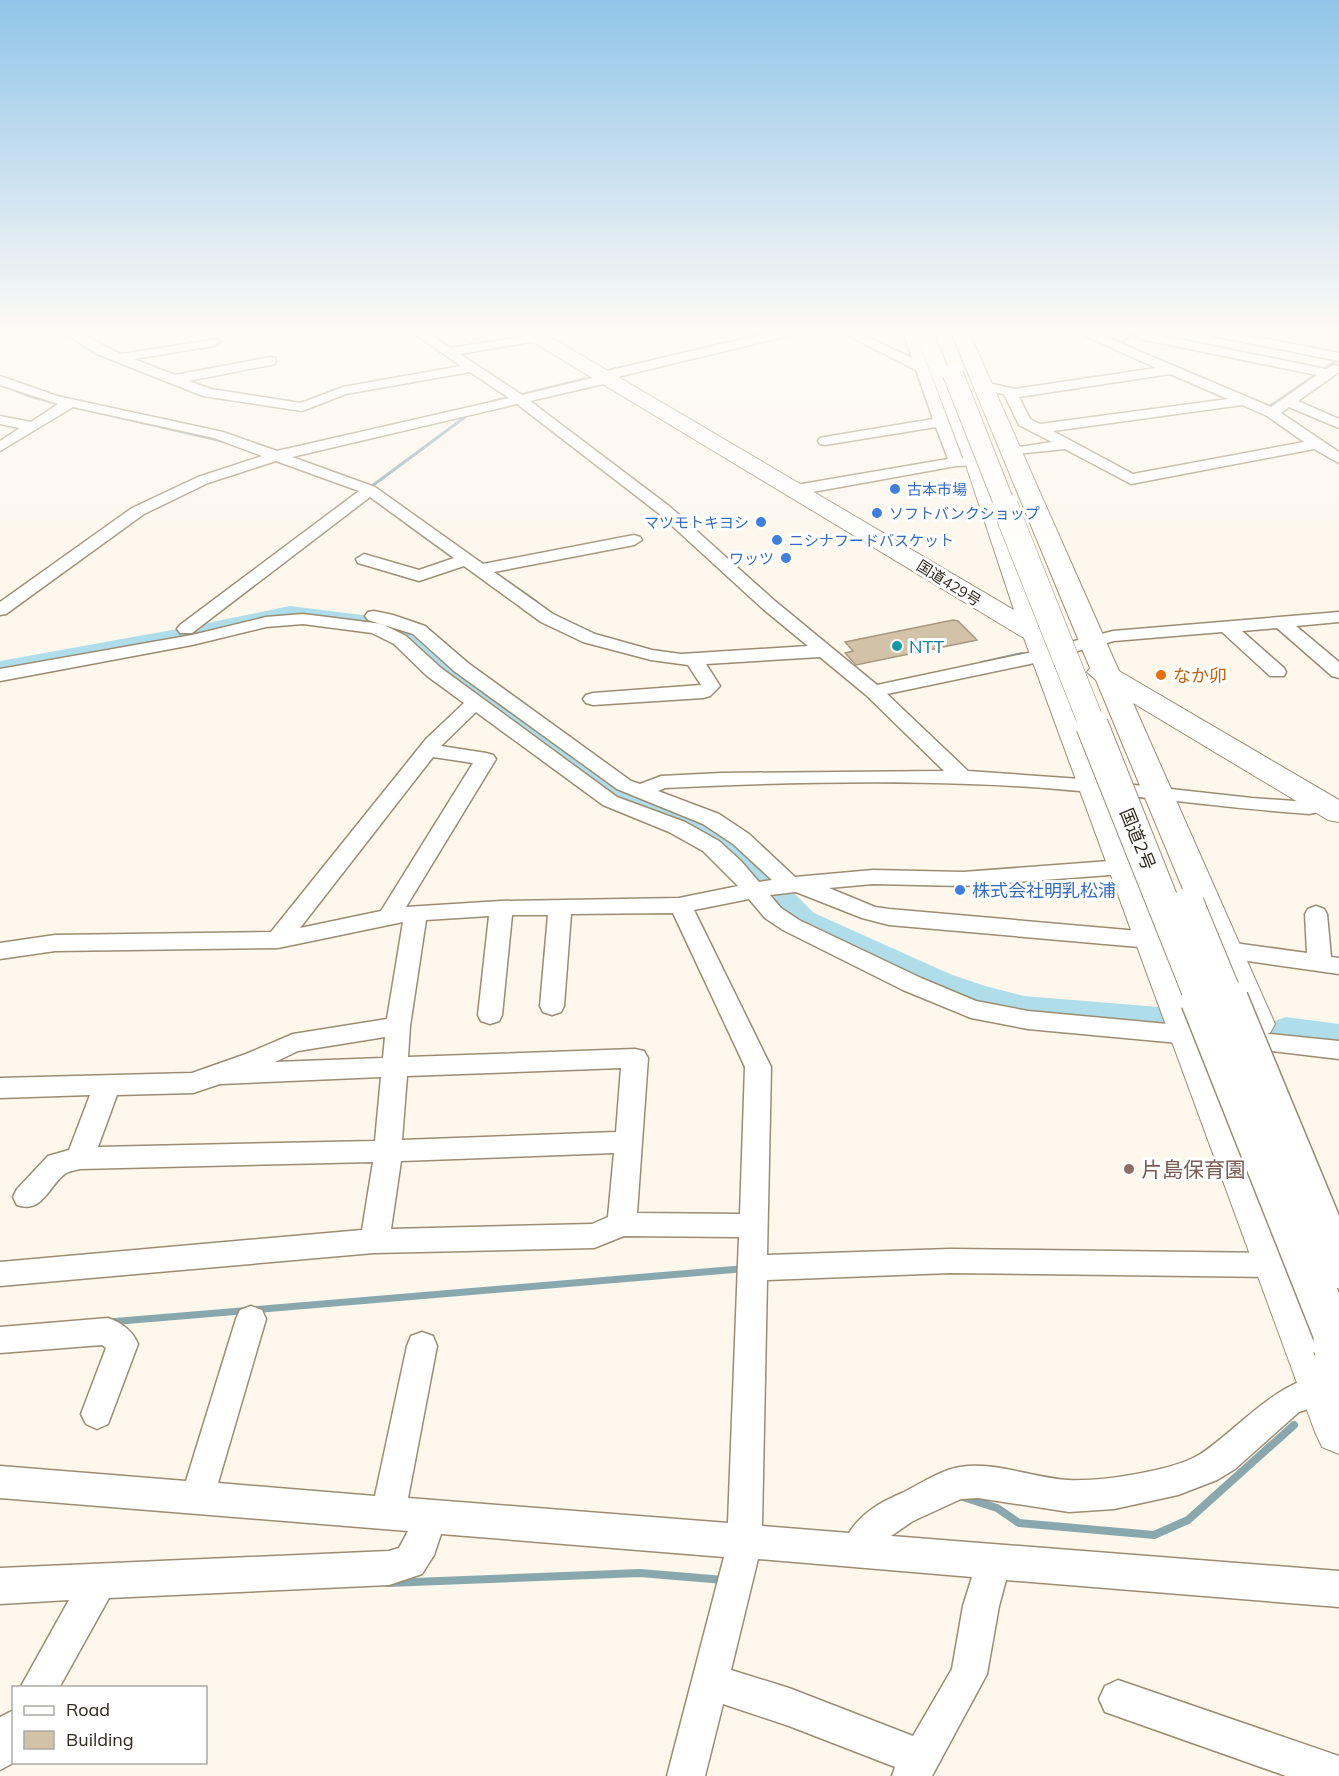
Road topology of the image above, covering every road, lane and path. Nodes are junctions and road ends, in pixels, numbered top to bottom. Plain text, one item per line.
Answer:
1 (50, 415) edge
2 (125, 415) edge
3 (454, 415) edge
4 (539, 415) edge
5 (668, 415) edge
6 (941, 415) edge
7 (951, 415) edge
8 (965, 415) edge
9 (966, 415) edge
10 (996, 415) edge
11 (1021, 415) edge
12 (1138, 415) edge
13 (1284, 415) edge
14 (1312, 415) edge
15 (1332, 415) edge
16 (1324, 417) junction
17 (0, 420) edge
18 (940, 422) junction
19 (1339, 424) edge
20 (32, 426) junction
21 (1038, 429) junction
22 (825, 441) dead end
23 (1316, 444) junction
24 (1064, 445) junction
25 (0, 447) edge
26 (1012, 452) junction
27 (276, 456) junction
28 (1339, 459) edge
29 (966, 462) junction
30 (796, 490) junction
31 (366, 492) junction
32 (634, 540) dead end
33 (1052, 547) junction
34 (1005, 548) junction
35 (364, 559) dead end
36 (467, 563) junction
37 (941, 578) junction
38 (1017, 584) junction
39 (0, 610) edge
40 (1339, 616) edge
41 (1281, 622) junction
42 (1226, 626) junction
43 (186, 629) junction
44 (1061, 646) junction
45 (824, 651) junction
46 (695, 661) junction
47 (0, 663) edge
48 (1276, 672) dead end
49 (1339, 672) edge
50 (0, 675) edge
51 (1106, 675) junction
52 (873, 691) junction
53 (593, 699) dead end
54 (476, 702) junction
55 (1127, 724) junction
56 (1196, 730) junction
57 (428, 750) junction
58 (963, 778) junction
59 (1092, 786) junction
60 (1157, 793) junction
61 (624, 794) junction
62 (1333, 809) edge
63 (1123, 867) junction
64 (776, 887) junction
65 (679, 906) junction
66 (501, 908) junction
67 (560, 908) junction
68 (416, 913) junction
69 (1316, 914) dead end
70 (389, 916) junction
71 (278, 940) junction
72 (1151, 940) junction
73 (1225, 950) junction
74 (0, 951) edge
75 (1329, 964) edge
76 (552, 1006) dead end
77 (490, 1015) dead end
78 (398, 1026) junction
79 (1188, 1035) junction
80 (1264, 1042) junction
81 (1339, 1050) edge
82 (394, 1069) junction
83 (219, 1074) junction
84 (106, 1086) junction
85 (0, 1088) edge
86 (628, 1142) junction
87 (387, 1151) junction
88 (80, 1158) junction
89 (27, 1197) dead end
90 (1339, 1216) edge
91 (622, 1224) junction
92 (753, 1226) junction
93 (374, 1241) junction
94 (1276, 1265) junction
95 (751, 1268) junction
96 (1339, 1268) edge
97 (0, 1274) edge
98 (251, 1319) dead end
99 (0, 1340) edge
100 (422, 1346) dead end
101 (1339, 1347) edge
102 (1324, 1390) junction
103 (97, 1414) dead end
104 (1339, 1432) edge
105 (0, 1482) edge
106 (197, 1498) junction
107 (388, 1514) junction
108 (428, 1517) junction
109 (745, 1541) junction
110 (857, 1551) junction
111 (994, 1563) junction
112 (0, 1586) edge
113 (96, 1589) junction
114 (1339, 1589) edge
115 (39, 1686) edge
116 (721, 1686) junction
117 (1118, 1698) dead end
118 (12, 1732) edge
119 (0, 1751) edge
120 (916, 1767) edge
121 (1339, 1775) edge
122 (686, 1776) edge

1 - 20 street
2 - 27 street
3 - 27 street
4 - 45 street
5 - 30 highway, 国道429号
6 - 18 street
7 - 29 highway
8 - 101 highway, 国道2号, bridge
9 - 96 highway, 国道2号, bridge
10 - 26 highway
11 - 21 street
12 - 21 street
13 - 23 street
14 - 16 street
15 - 16 street
16 - 19 street
17 - 20 street
18 - 22 street
18 - 29 street
20 - 25 street
21 - 24 street
23 - 24 street
23 - 28 street
24 - 26 street
26 - 33 highway
27 - 31 street
27 - 39 street
29 - 30 street
29 - 34 highway
30 - 37 highway, 国道429号
31 - 36 street
31 - 43 street
32 - 36 street
33 - 34 street
33 - 44 highway
34 - 38 highway
35 - 36 street
36 - 46 street
37 - 38 highway
37 - 44 highway, 国道429号
38 - 44 highway
40 - 41 street
41 - 42 street
41 - 49 street
42 - 44 street
42 - 48 street
43 - 47 street
43 - 61 street
44 - 51 highway
44 - 52 street
44 - 59 highway
45 - 46 street
45 - 52 street
46 - 53 street
50 - 54 street
51 - 55 highway
51 - 56 highway
52 - 58 street
54 - 57 street
54 - 61 street
55 - 56 highway
55 - 60 highway
56 - 62 highway
57 - 70 street
57 - 71 street
58 - 59 street
58 - 61 street
59 - 60 street
59 - 63 highway
60 - 62 street
60 - 73 highway
61 - 64 street
61 - 64 street
63 - 64 street
63 - 72 highway
64 - 65 street
64 - 72 street
64 - 79 street
65 - 67 street
65 - 92 street
66 - 67 street
66 - 68 street
66 - 77 street
67 - 76 street
68 - 70 street
68 - 78 street
69 - 75 street
70 - 71 street
71 - 74 street
72 - 73 street
72 - 79 highway
73 - 75 street
73 - 80 highway
78 - 82 street
78 - 83 street
79 - 80 street
79 - 94 highway
80 - 81 street
80 - 90 highway
82 - 83 street
82 - 86 street
82 - 87 street
83 - 84 street
84 - 85 street
84 - 88 street
86 - 87 street
86 - 91 street
87 - 88 street
87 - 93 street
88 - 89 street
91 - 92 street
91 - 93 street
92 - 95 street
93 - 97 street
94 - 95 street
94 - 102 highway
95 - 109 street
98 - 106 street
99 - 103 street
100 - 107 street
102 - 104 highway
102 - 110 street
105 - 106 street
106 - 107 street
107 - 108 street
108 - 109 street
108 - 113 street
109 - 110 street
109 - 116 street
110 - 111 street
111 - 114 street
111 - 120 street
112 - 113 street
113 - 115 street
116 - 120 street
116 - 122 street
117 - 121 street
118 - 119 street

